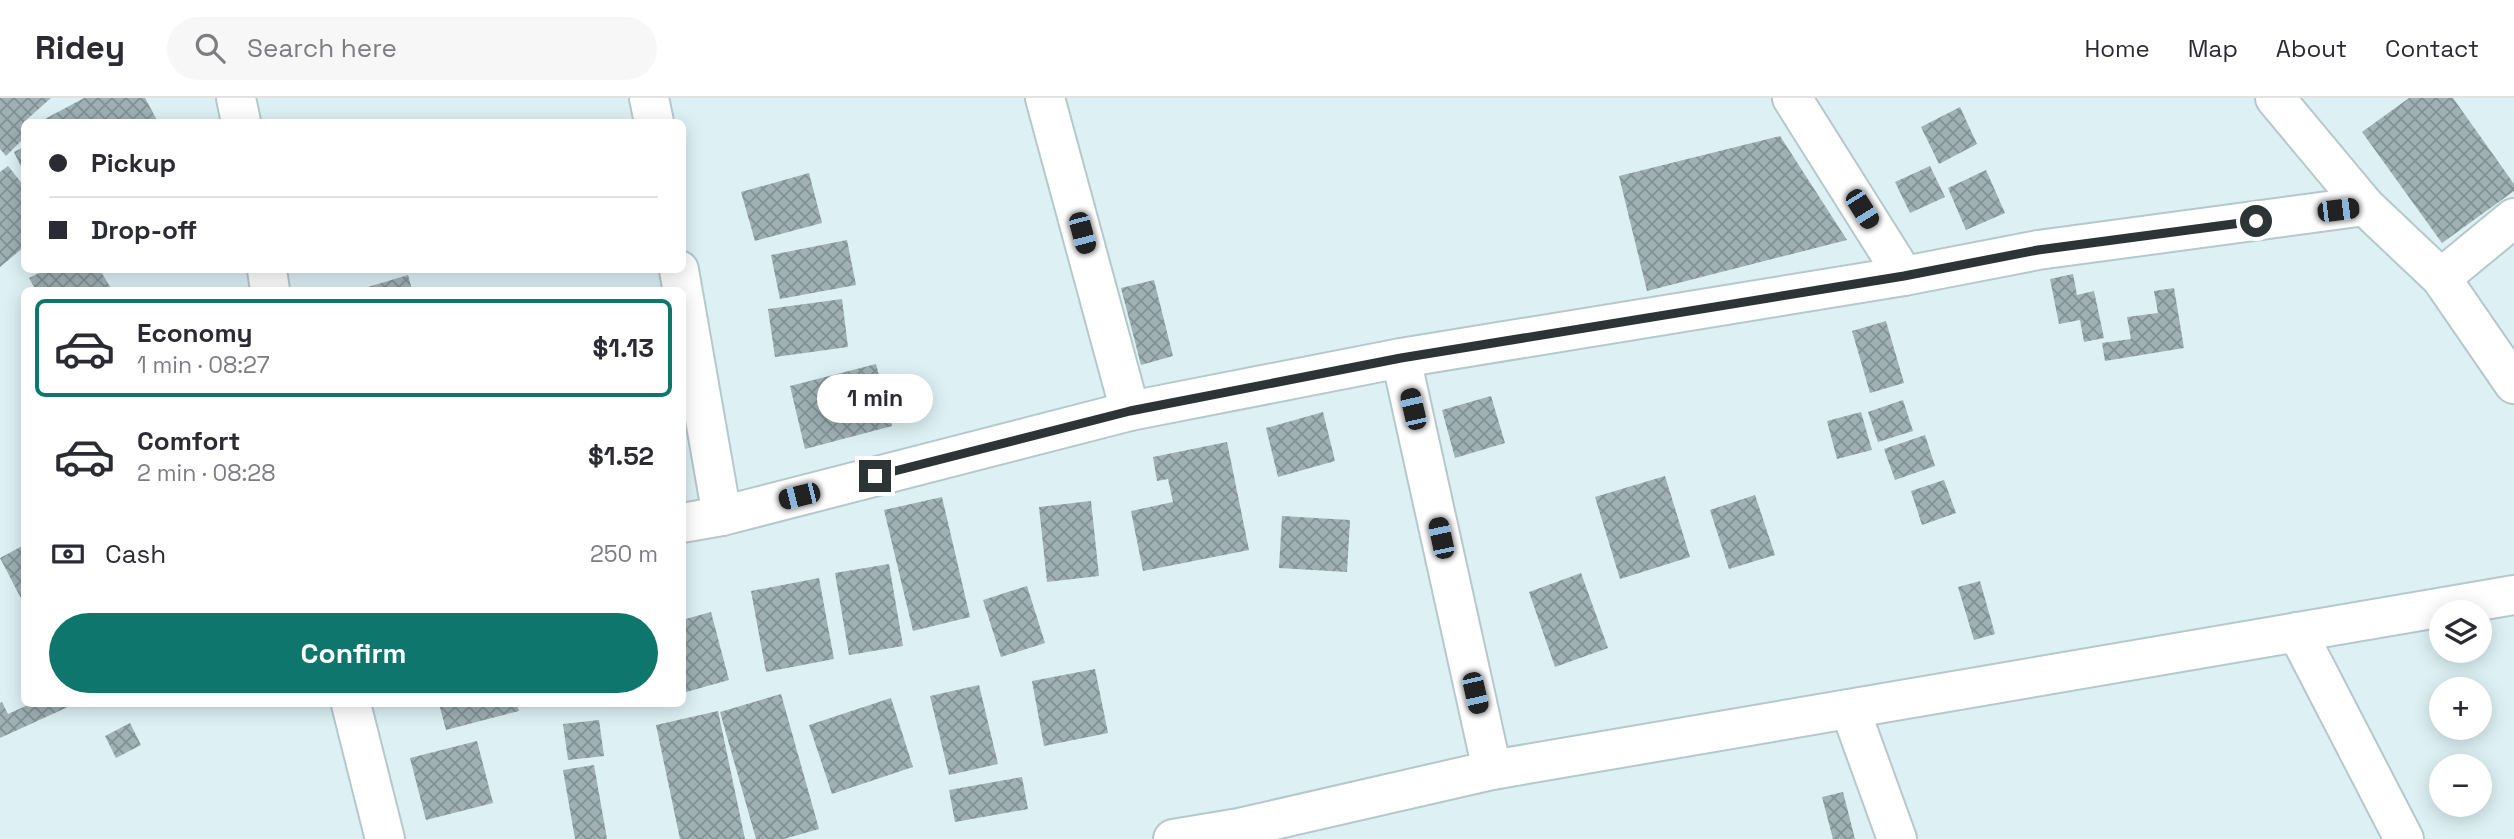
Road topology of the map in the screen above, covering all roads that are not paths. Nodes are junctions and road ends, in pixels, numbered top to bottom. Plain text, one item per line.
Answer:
1 (236, 98) edge
2 (649, 98) edge
3 (1792, 98) edge
4 (2275, 98) edge
5 (1054, 101) edge
6 (240, 119) edge
7 (653, 119) edge
8 (2365, 206) junction
9 (2514, 218) edge
10 (1904, 276) junction
11 (2441, 278) junction
12 (686, 310) edge
13 (1401, 358) junction
14 (2514, 384) edge
15 (1130, 411) junction
16 (722, 516) junction
17 (686, 522) edge
18 (2514, 595) edge
19 (2297, 632) junction
20 (352, 707) edge
21 (1850, 709) junction
22 (1492, 770) junction
23 (1241, 834) edge
24 (385, 839) edge
25 (1173, 839) edge
26 (1897, 839) edge
27 (2404, 839) edge

1 - 6 street
2 - 7 street
3 - 10 street
4 - 8 street
5 - 15 street
8 - 10 street
8 - 11 street
9 - 11 street
10 - 13 street
11 - 14 street
12 - 16 street
13 - 15 street
13 - 22 street
15 - 16 street
16 - 17 street
18 - 19 street
19 - 21 street
19 - 27 street
20 - 24 street
21 - 22 street
21 - 26 street
22 - 23 street
23 - 25 street

